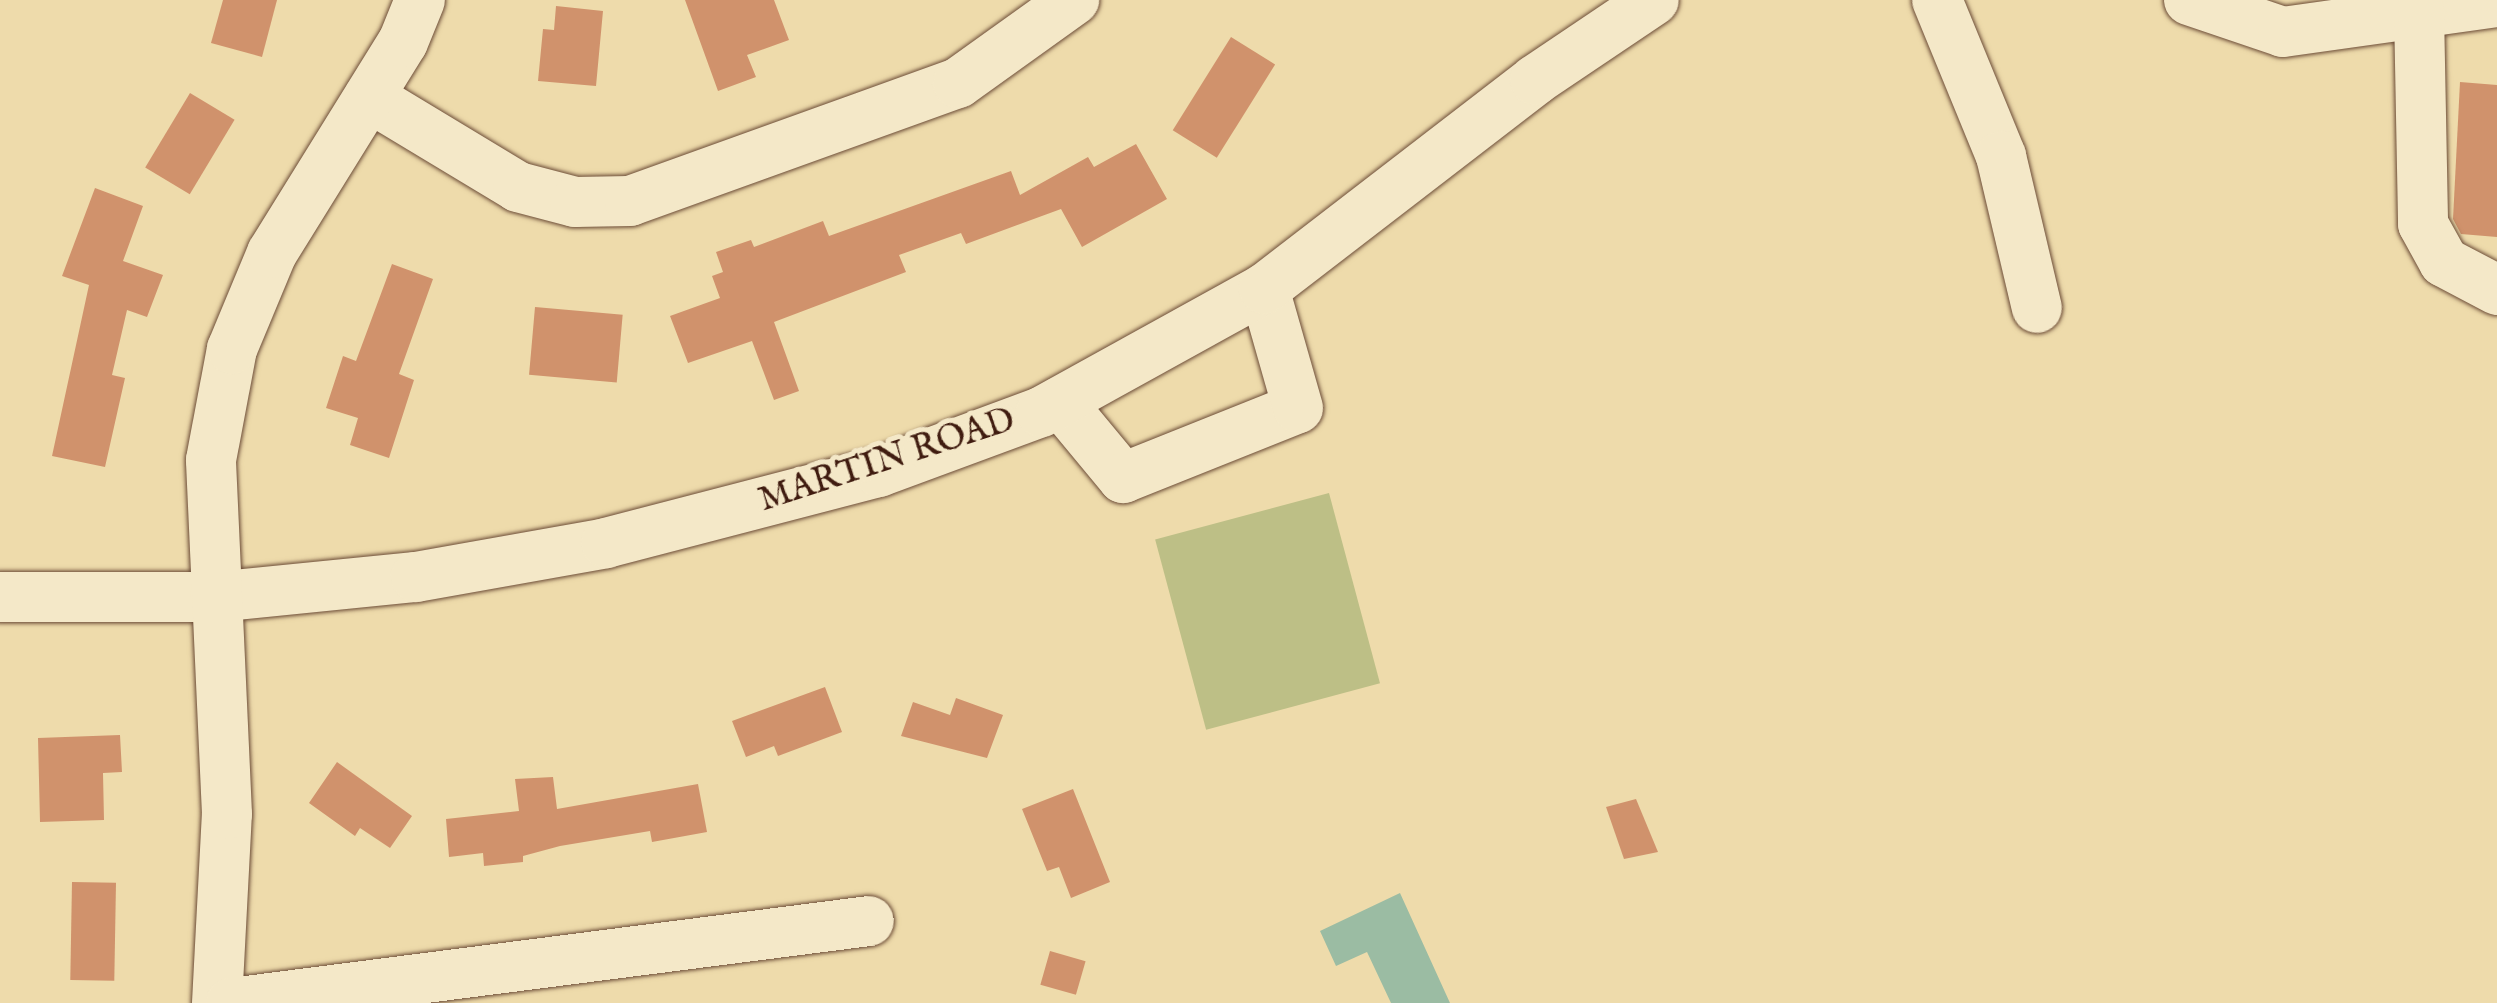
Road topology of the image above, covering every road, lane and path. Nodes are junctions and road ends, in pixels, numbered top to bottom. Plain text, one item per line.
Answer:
1 (420, 0) edge
2 (1074, 0) edge
3 (1654, 0) edge
4 (1937, 0) edge
5 (2189, 0) edge
6 (2497, 2) edge
7 (2384, 9) edge
8 (370, 97) junction
9 (1264, 289) junction
10 (2497, 290) edge
11 (2037, 308) dead end
12 (1060, 402) junction
13 (0, 597) edge
14 (215, 597) junction
15 (869, 921) dead end
16 (218, 1003) edge
17 (231, 1003) edge

1 - 8 street
2 - 8 street
3 - 9 street, MARTIN ROAD
4 - 11 street
5 - 7 street
6 - 7 street
7 - 10 street
8 - 14 street
9 - 12 street, MARTIN ROAD
9 - 12 street
12 - 14 street, MARTIN ROAD
13 - 14 street, MARTIN ROAD
14 - 16 street
15 - 17 street

